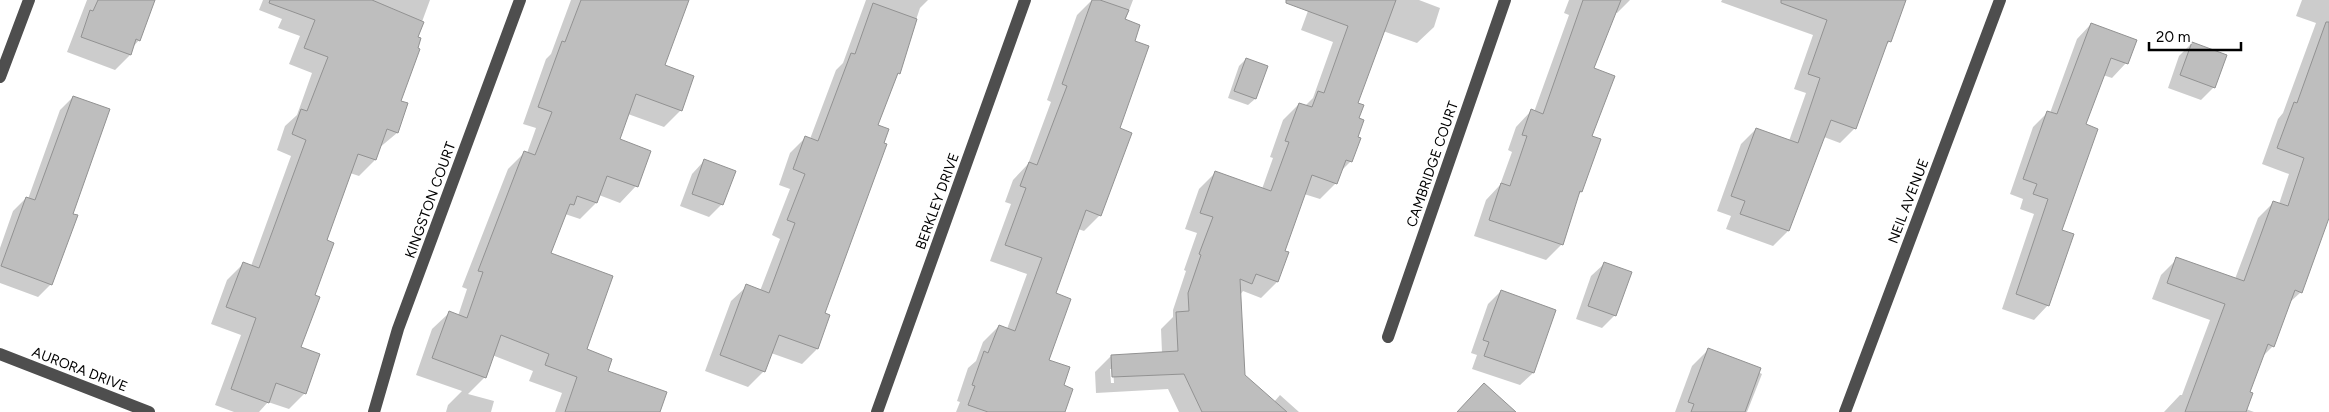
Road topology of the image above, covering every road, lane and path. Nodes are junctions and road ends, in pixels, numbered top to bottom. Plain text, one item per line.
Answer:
1 (29, 0) edge
2 (520, 0) edge
3 (1025, 0) edge
4 (1505, 0) edge
5 (2000, 0) edge
6 (0, 77) edge
7 (1388, 337) dead end
8 (0, 354) edge
9 (149, 412) edge
10 (374, 412) edge
11 (877, 412) edge
12 (1845, 412) edge

1 - 6 street
2 - 10 street, KINGSTON COURT
3 - 11 street, BERKLEY DRIVE
4 - 7 street, CAMBRIDGE COURT
5 - 12 street, NEIL AVENUE
8 - 9 street, AURORA DRIVE

